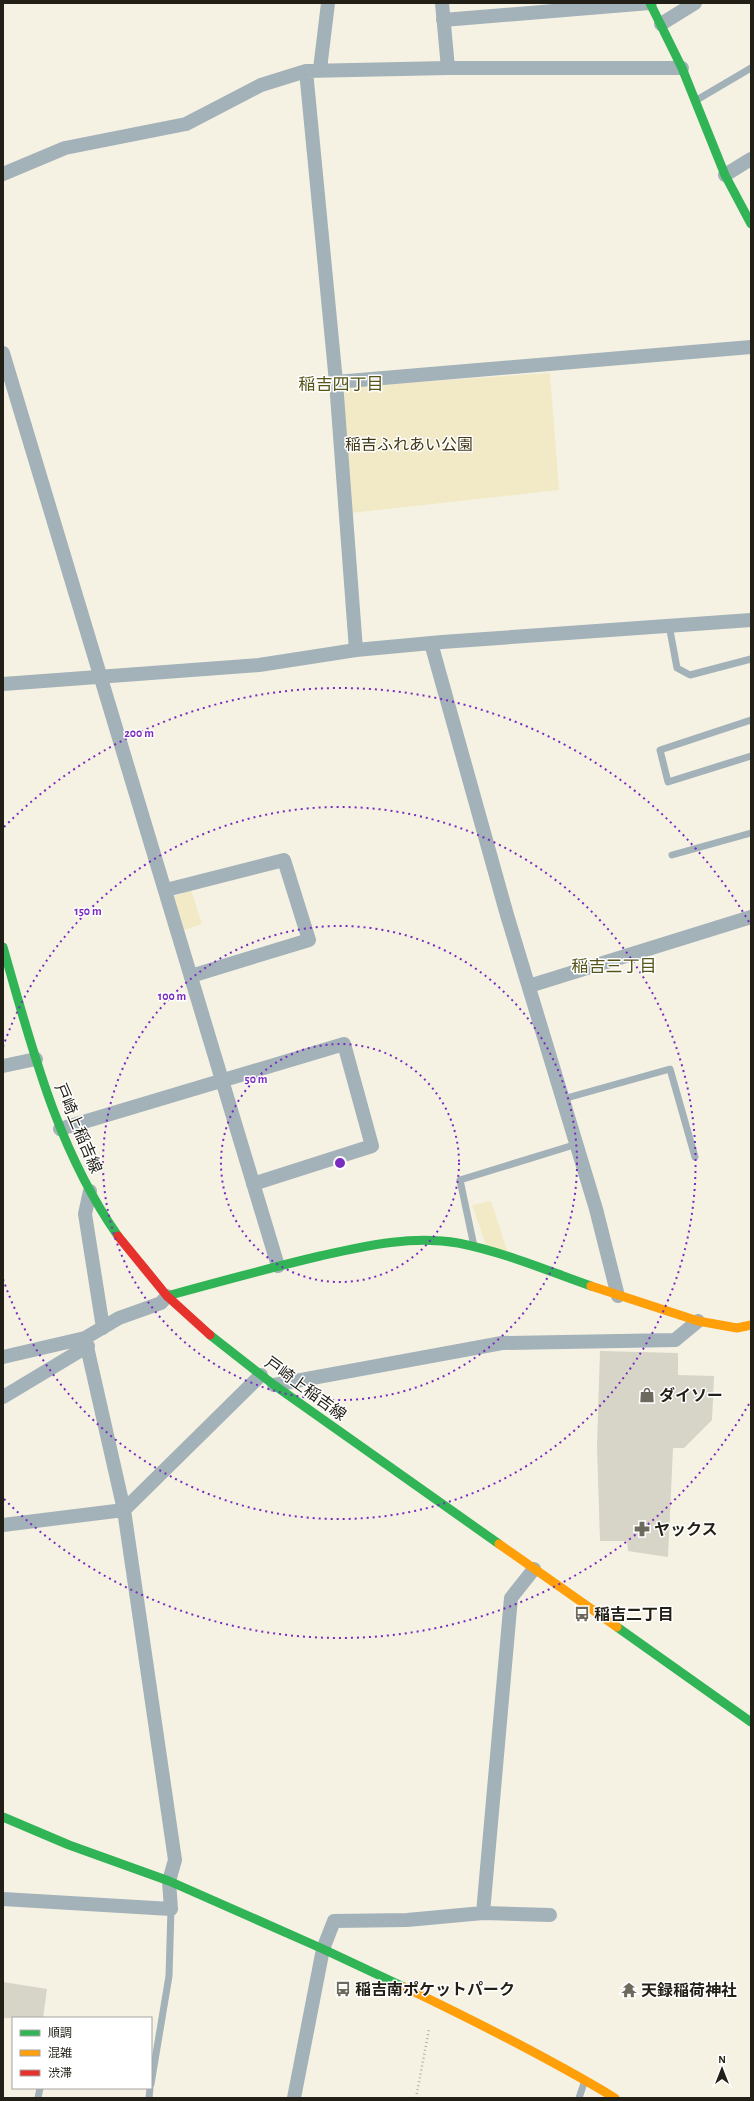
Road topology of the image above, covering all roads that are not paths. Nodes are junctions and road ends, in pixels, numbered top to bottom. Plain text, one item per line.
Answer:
1 (328, 3) edge
2 (442, 3) edge
3 (650, 3) edge
4 (695, 3) edge
5 (443, 20) junction
6 (661, 24) junction
7 (448, 68) junction
8 (682, 68) junction
9 (751, 68) edge
10 (320, 69) junction
11 (306, 71) junction
12 (695, 101) junction
13 (751, 159) edge
14 (3, 174) edge
15 (725, 175) junction
16 (751, 224) edge
17 (751, 347) edge
18 (3, 353) edge
19 (336, 382) junction
20 (751, 620) edge
21 (669, 626) junction
22 (431, 643) junction
23 (356, 650) junction
24 (751, 659) edge
25 (99, 676) junction
26 (3, 684) edge
27 (751, 720) edge
28 (751, 756) edge
29 (751, 833) edge
30 (672, 855) dead end
31 (166, 890) junction
32 (751, 916) edge
33 (3, 947) edge
34 (191, 976) junction
35 (529, 986) junction
36 (36, 1059) junction
37 (3, 1066) edge
38 (222, 1080) junction
39 (563, 1099) junction
40 (60, 1129) junction
41 (577, 1144) junction
42 (695, 1156) dead end
43 (253, 1184) junction
44 (90, 1190) junction
45 (475, 1248) junction
46 (278, 1266) junction
47 (167, 1296) junction
48 (618, 1296) junction
49 (698, 1321) junction
50 (751, 1325) edge
51 (103, 1328) junction
52 (87, 1342) junction
53 (3, 1357) edge
54 (261, 1375) junction
55 (274, 1385) junction
56 (3, 1397) edge
57 (124, 1510) junction
58 (3, 1525) edge
59 (534, 1569) junction
60 (751, 1722) edge
61 (3, 1818) edge
62 (169, 1881) junction
63 (3, 1899) edge
64 (171, 1908) junction
65 (484, 1913) junction
66 (550, 1915) dead end
67 (323, 1948) junction
68 (152, 2078) edge
69 (585, 2080) junction
70 (294, 2098) edge
71 (579, 2098) edge
72 (615, 2098) edge

1 - 10 street
2 - 5 street
3 - 5 street
3 - 6 street
4 - 6 street
5 - 7 street
6 - 8 street
7 - 8 street
7 - 10 street
8 - 12 street
9 - 12 lane
10 - 11 street
11 - 14 street
11 - 19 street
12 - 15 street
13 - 15 street
15 - 16 street
17 - 19 street
18 - 25 street
19 - 23 street
20 - 21 street
21 - 22 street
21 - 24 lane
22 - 23 street
22 - 35 street
23 - 25 street
25 - 26 street
25 - 31 street
27 - 28 lane
29 - 30 lane
31 - 34 street
31 - 34 street
32 - 35 street
33 - 36 street, 戸崎上稲吉線
34 - 38 street
35 - 39 street
36 - 37 street
36 - 40 street, 戸崎上稲吉線
38 - 40 street
38 - 43 street
38 - 43 street
39 - 41 street
39 - 42 lane
40 - 44 street, 戸崎上稲吉線
41 - 45 lane
41 - 48 street
43 - 46 street
44 - 47 street, 戸崎上稲吉線
44 - 51 street
45 - 46 street
45 - 48 street
46 - 47 street
47 - 51 street
47 - 54 street, 戸崎上稲吉線
48 - 49 street
49 - 50 street
49 - 55 street
51 - 52 street
52 - 53 street
52 - 56 street
52 - 57 street
54 - 55 street, 戸崎上稲吉線
54 - 57 street
55 - 59 street, 戸崎上稲吉線
57 - 58 street
57 - 62 street
59 - 60 street, 戸崎上稲吉線
59 - 65 street
61 - 62 street
62 - 64 street
62 - 67 street
63 - 64 street
64 - 68 lane
65 - 66 street
65 - 67 street
67 - 69 street
67 - 70 street
69 - 71 lane
69 - 72 street

